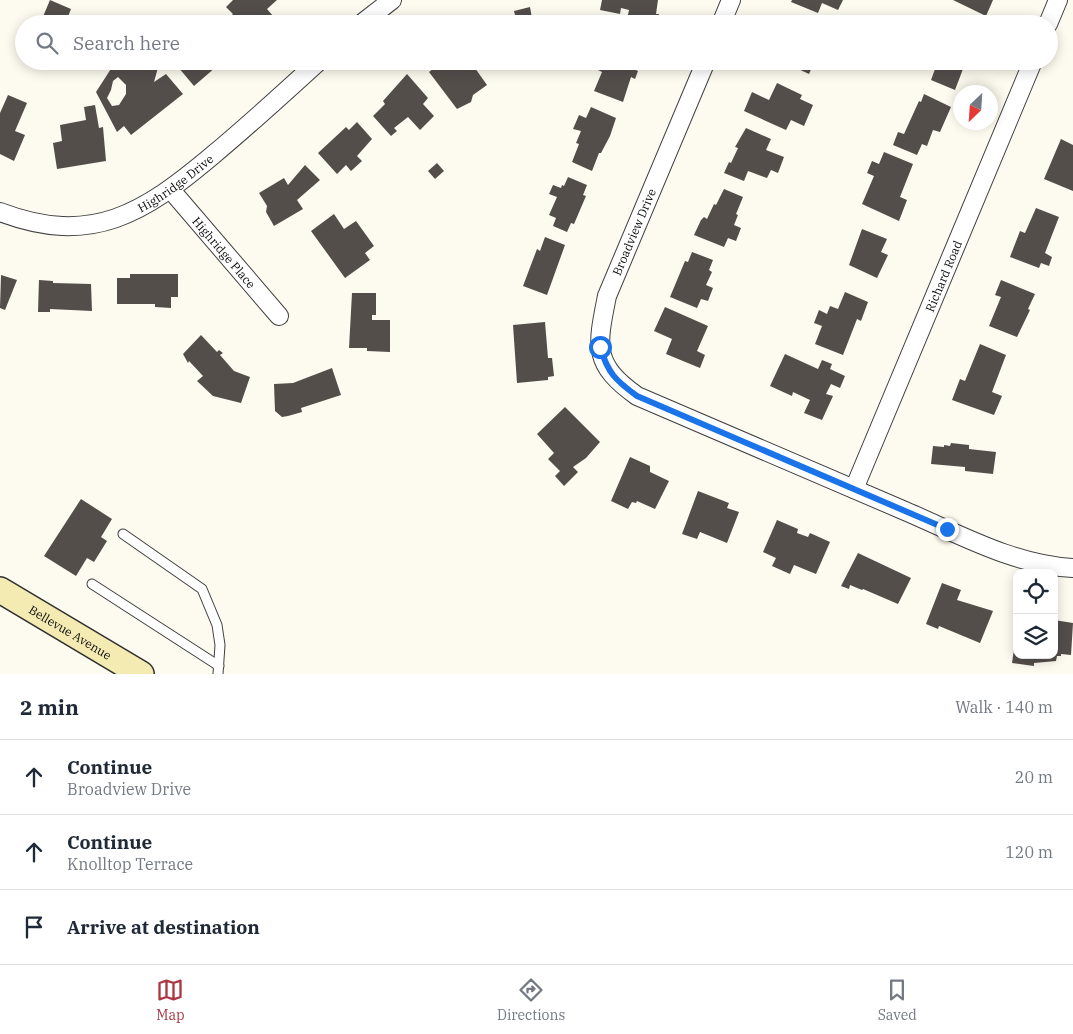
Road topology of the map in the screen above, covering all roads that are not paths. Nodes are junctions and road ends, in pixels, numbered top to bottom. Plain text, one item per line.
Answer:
1 (392, 0) edge
2 (731, 0) edge
3 (1058, 0) edge
4 (373, 15) edge
5 (725, 15) edge
6 (1052, 15) edge
7 (309, 70) edge
8 (702, 70) edge
9 (1029, 70) edge
10 (171, 190) junction
11 (0, 212) edge
12 (279, 316) dead end
13 (854, 489) junction
14 (123, 534) dead end
15 (1073, 568) edge
16 (92, 584) dead end
17 (0, 590) edge
18 (219, 670) edge
19 (142, 674) edge

1 - 4 street
2 - 5 street
3 - 6 street
7 - 10 street, Highridge Drive
8 - 13 street, Broadview Drive
9 - 13 street, Richard Road
10 - 11 street, Highridge Drive
10 - 12 street, Highridge Place
13 - 15 street, Broadview Drive
14 - 18 lane
16 - 18 lane
17 - 19 street, Bellevue Avenue

